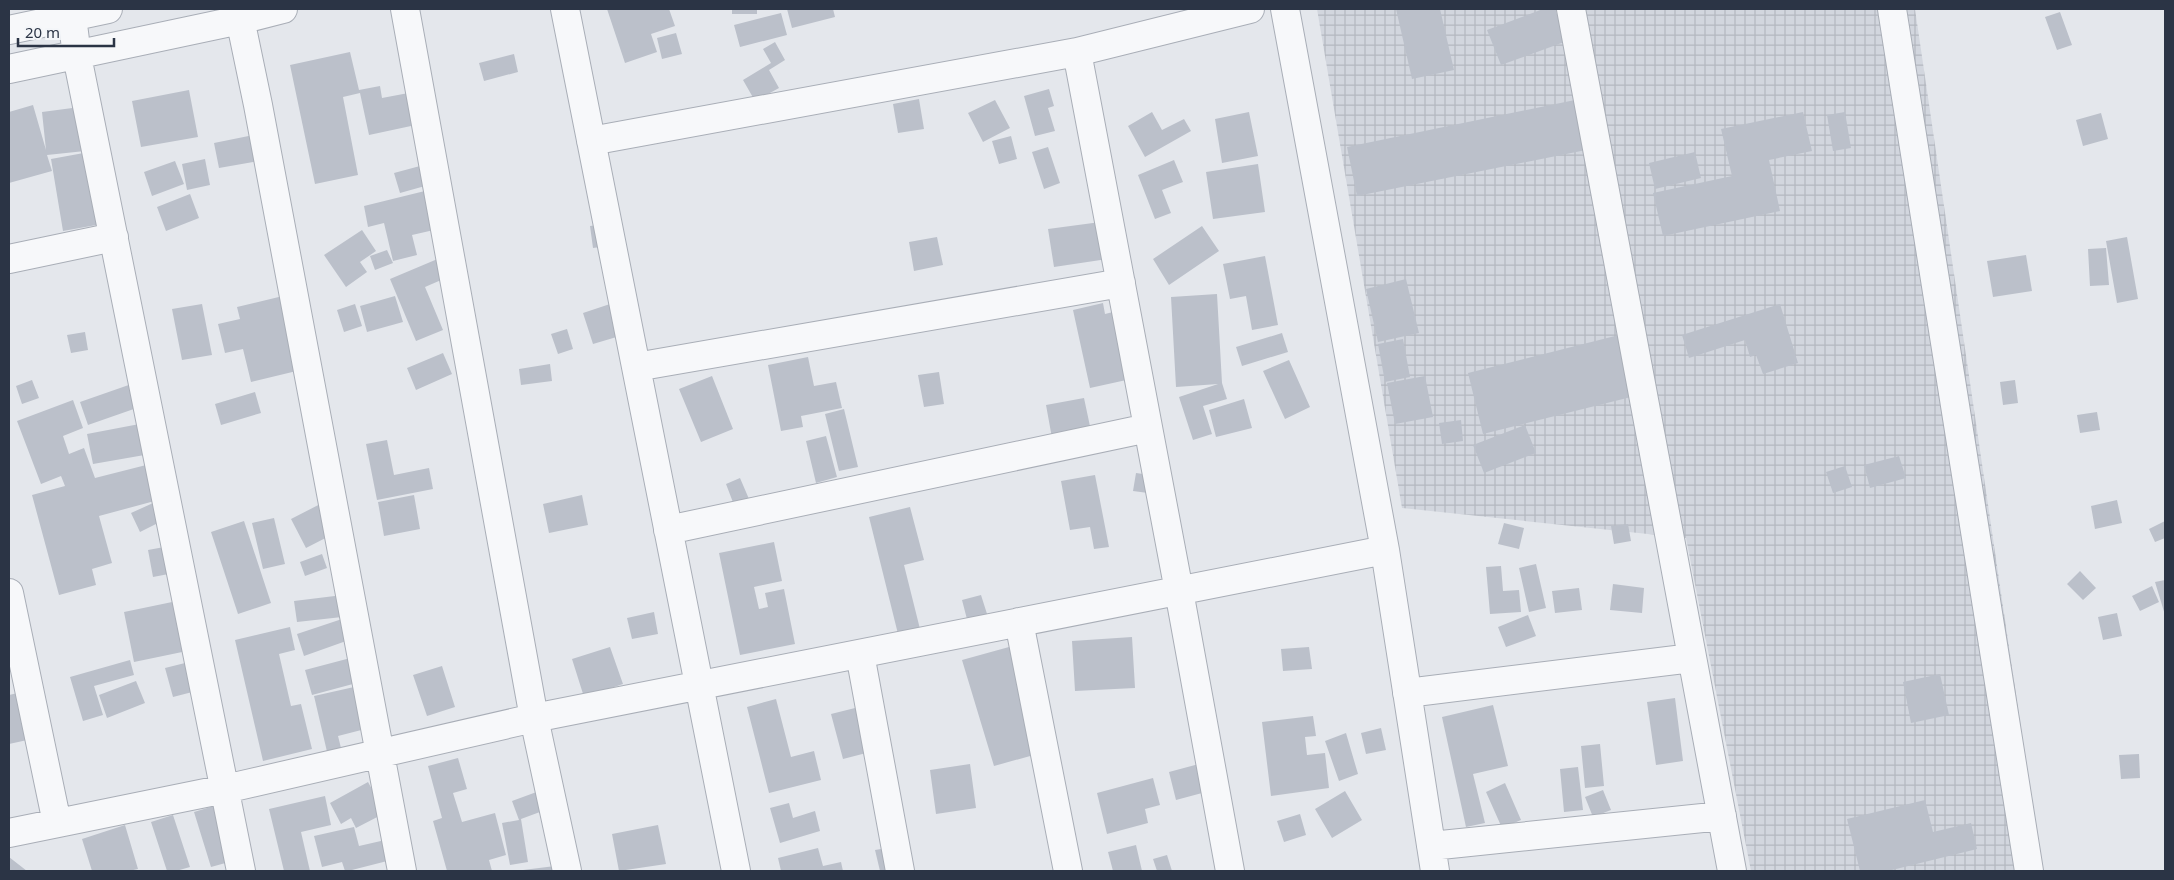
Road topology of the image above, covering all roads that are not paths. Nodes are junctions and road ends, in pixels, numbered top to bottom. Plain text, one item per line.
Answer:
1 (108, 9) edge
2 (283, 9) edge
3 (405, 9) edge
4 (565, 9) edge
5 (1250, 9) edge
6 (1285, 9) edge
7 (1571, 9) edge
8 (1892, 9) edge
9 (72, 13) edge
10 (239, 14) edge
11 (9, 30) edge
12 (1077, 52) junction
13 (77, 56) junction
14 (9, 69) edge
15 (591, 141) junction
16 (114, 237) junction
17 (9, 259) edge
18 (1121, 282) junction
19 (636, 367) junction
20 (1148, 428) junction
21 (668, 530) junction
22 (1385, 550) junction
23 (1179, 591) junction
24 (9, 593) edge
25 (1019, 622) junction
26 (13, 638) edge
27 (860, 654) junction
28 (1692, 658) junction
29 (698, 685) junction
30 (1407, 693) junction
31 (534, 718) junction
32 (379, 754) junction
33 (225, 789) junction
34 (1722, 816) junction
35 (57, 823) junction
36 (9, 833) edge
37 (1433, 859) edge
38 (241, 871) edge
39 (402, 871) edge
40 (567, 871) edge
41 (736, 871) edge
42 (900, 871) edge
43 (1068, 871) edge
44 (1230, 871) edge
45 (1732, 871) edge
46 (2029, 871) edge

1 - 9 street
2 - 10 street
3 - 31 street
4 - 15 street
5 - 12 street
6 - 22 street
7 - 28 street
8 - 46 street
9 - 11 street
9 - 13 street
10 - 13 street
10 - 32 street
12 - 15 street
12 - 18 street
13 - 14 street
13 - 16 street
15 - 19 street
16 - 17 street
16 - 33 street
18 - 19 street
18 - 20 street
19 - 21 street
20 - 21 street
20 - 23 street
21 - 29 street
22 - 23 street
22 - 30 street
23 - 25 street
23 - 44 street
24 - 26 street
25 - 27 street
25 - 43 street
26 - 35 street
27 - 29 street
27 - 42 street
28 - 30 street
28 - 34 street
29 - 31 street
29 - 41 street
30 - 37 street
31 - 32 street
31 - 40 street
32 - 33 street
32 - 39 street
33 - 35 street
33 - 38 street
34 - 37 street
34 - 45 street
35 - 36 street

